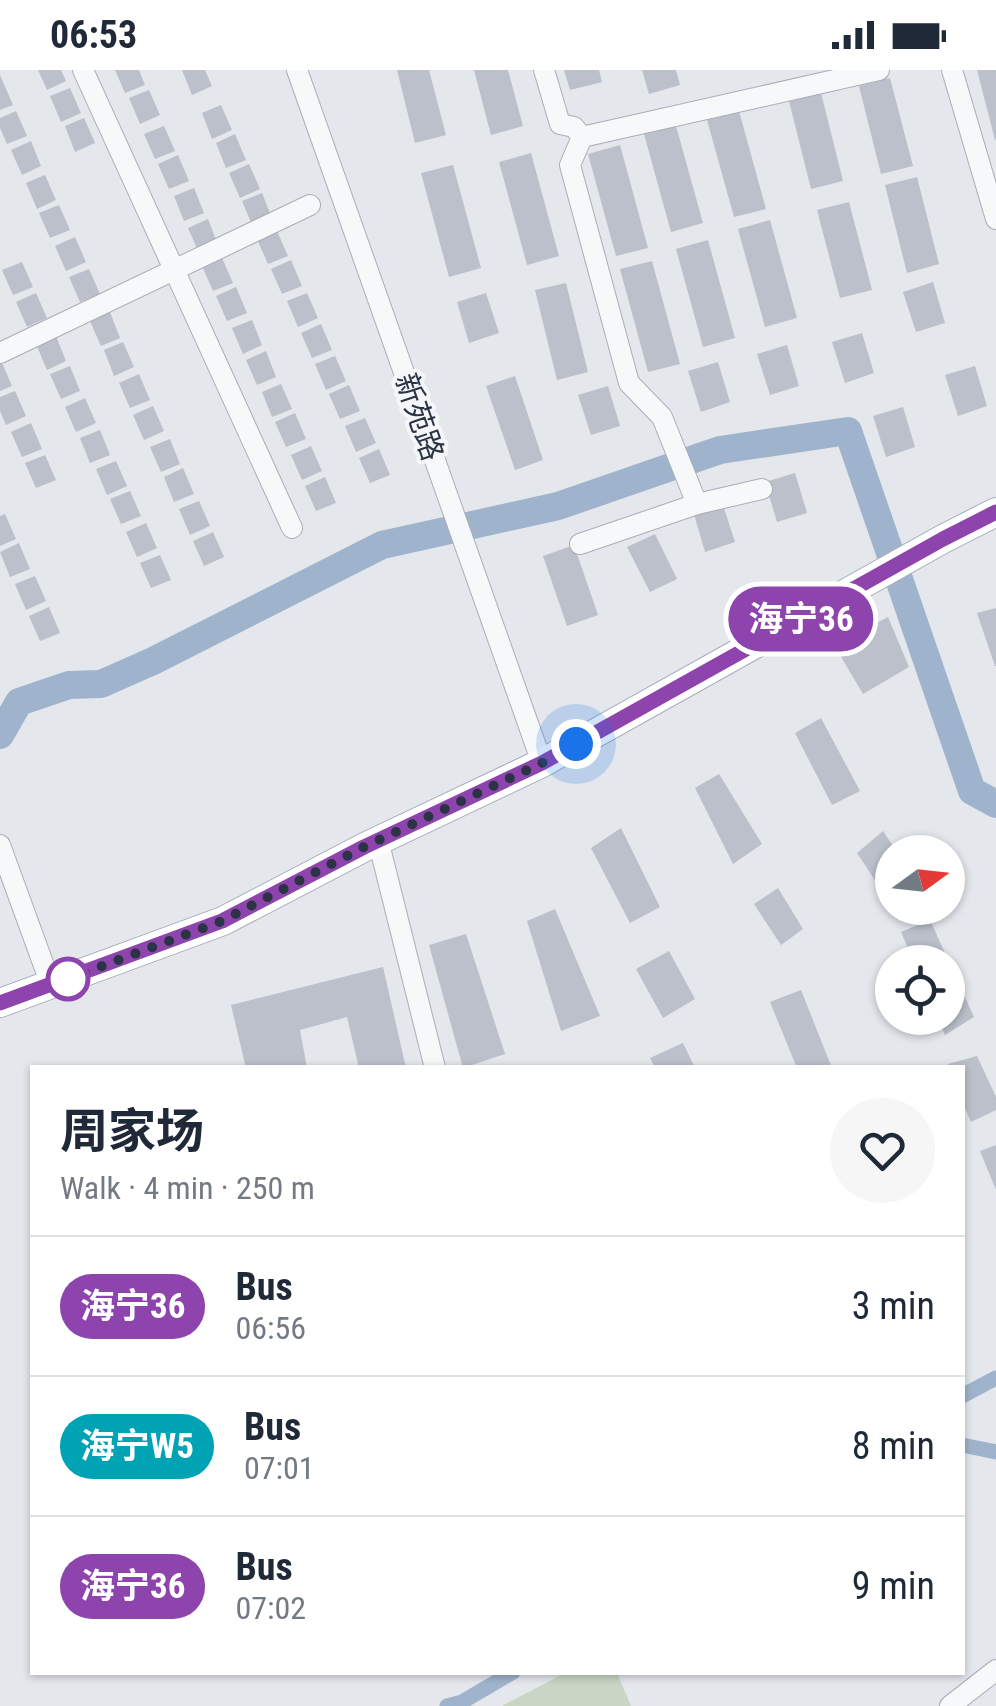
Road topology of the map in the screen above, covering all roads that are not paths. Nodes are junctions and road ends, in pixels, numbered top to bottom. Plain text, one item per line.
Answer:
1 (83, 70) edge
2 (297, 70) edge
3 (544, 70) edge
4 (879, 70) edge
5 (952, 70) edge
6 (582, 137) junction
7 (310, 205) dead end
8 (996, 218) edge
9 (174, 270) junction
10 (0, 353) edge
11 (762, 490) dead end
12 (696, 504) junction
13 (996, 512) edge
14 (292, 528) dead end
15 (580, 544) dead end
16 (542, 763) junction
17 (378, 840) junction
18 (0, 845) edge
19 (51, 985) junction
20 (0, 1003) edge
21 (434, 1065) edge
22 (996, 1670) edge
23 (950, 1706) edge

1 - 9 street
2 - 16 street, 新苑路
3 - 6 street
4 - 6 street
5 - 8 street
6 - 12 street
7 - 9 street
9 - 10 street
9 - 14 street
11 - 12 street
12 - 15 street
13 - 16 main road
16 - 17 main road
17 - 19 main road
17 - 21 street
18 - 19 street
19 - 20 main road
22 - 23 street

